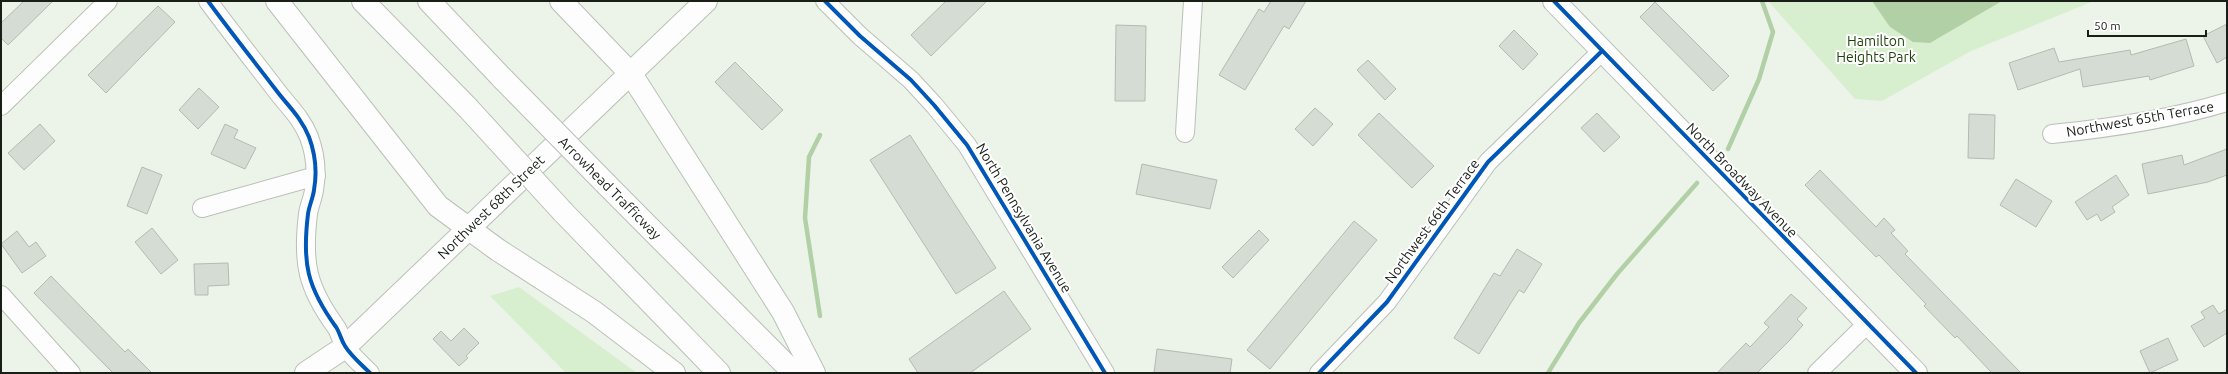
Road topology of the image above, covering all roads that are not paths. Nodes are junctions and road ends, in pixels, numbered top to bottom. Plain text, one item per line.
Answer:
1 (108, 1) edge
2 (208, 1) edge
3 (277, 1) edge
4 (363, 1) edge
5 (429, 1) edge
6 (561, 1) edge
7 (706, 1) edge
8 (825, 1) edge
9 (1193, 1) edge
10 (1554, 1) edge
11 (1602, 51) junction
12 (631, 74) junction
13 (2227, 102) edge
14 (1, 106) edge
15 (1185, 133) dead end
16 (2052, 134) dead end
17 (316, 176) junction
18 (202, 208) dead end
19 (467, 228) junction
20 (1, 295) edge
21 (1867, 324) junction
22 (345, 347) junction
23 (71, 373) edge
24 (306, 373) edge
25 (334, 373) edge
26 (370, 373) edge
27 (674, 373) edge
28 (719, 373) edge
29 (794, 373) edge
30 (814, 373) edge
31 (1105, 373) edge
32 (1319, 373) edge
33 (1817, 373) edge
34 (1916, 373) edge

1 - 14 street
2 - 17 street
3 - 19 main road
4 - 28 main road, bridge
5 - 29 main road, Arrowhead Trafficway, bridge
6 - 12 main road
7 - 12 main road, Northwest 68th Street
8 - 31 street, North Pennsylvania Avenue
9 - 15 street
10 - 11 main road, North Broadway Avenue
11 - 21 main road, North Broadway Avenue
11 - 32 street, Northwest 66th Terrace
12 - 19 main road, Northwest 68th Street
12 - 30 main road
13 - 16 street, Northwest 65th Terrace
17 - 18 street
17 - 22 street
19 - 22 main road, Northwest 68th Street
19 - 27 main road
20 - 23 street
21 - 33 street
21 - 34 main road, North Broadway Avenue
22 - 24 main road, Northwest 68th Street
22 - 25 main road, Northwest 68th Street
22 - 26 street

